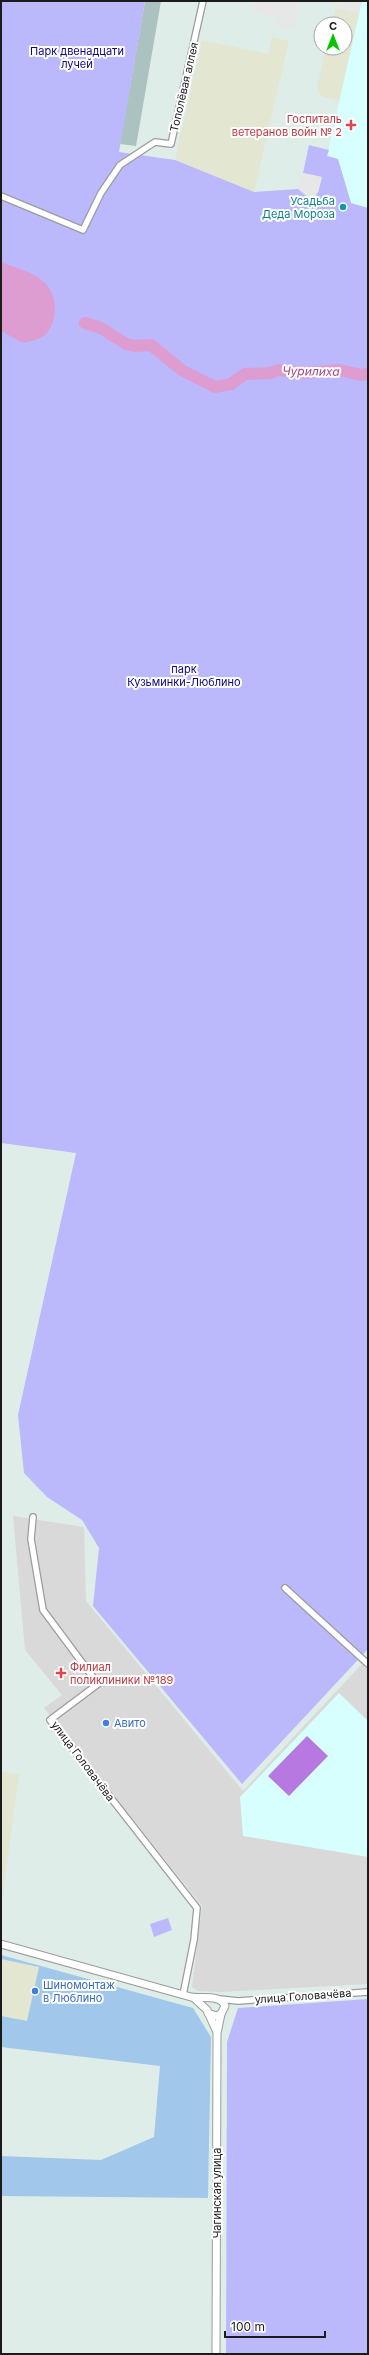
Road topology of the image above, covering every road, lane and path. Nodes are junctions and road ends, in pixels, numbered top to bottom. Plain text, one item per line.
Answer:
1 (203, 1) edge
2 (1, 196) edge
3 (33, 1517) dead end
4 (285, 1588) dead end
5 (368, 1664) edge
6 (1, 1944) edge
7 (368, 1992) edge
8 (183, 1995) junction
9 (191, 1997) junction
10 (212, 1998) junction
11 (220, 1999) junction
12 (238, 2001) junction
13 (208, 2012) junction
14 (222, 2013) junction
15 (217, 2032) junction
16 (216, 2354) edge

1 - 2 street, Тополёвая аллея
3 - 8 street, улица Головачёва
4 - 5 street
6 - 8 street
7 - 12 street, улица Головачёва
8 - 9 street
9 - 10 street
9 - 13 street
10 - 11 street
10 - 13 street
11 - 12 street, улица Головачёва
11 - 14 street
12 - 14 street
13 - 14 street
13 - 15 street, Чагинская улица
14 - 15 street, Чагинская улица
15 - 16 street, Чагинская улица

